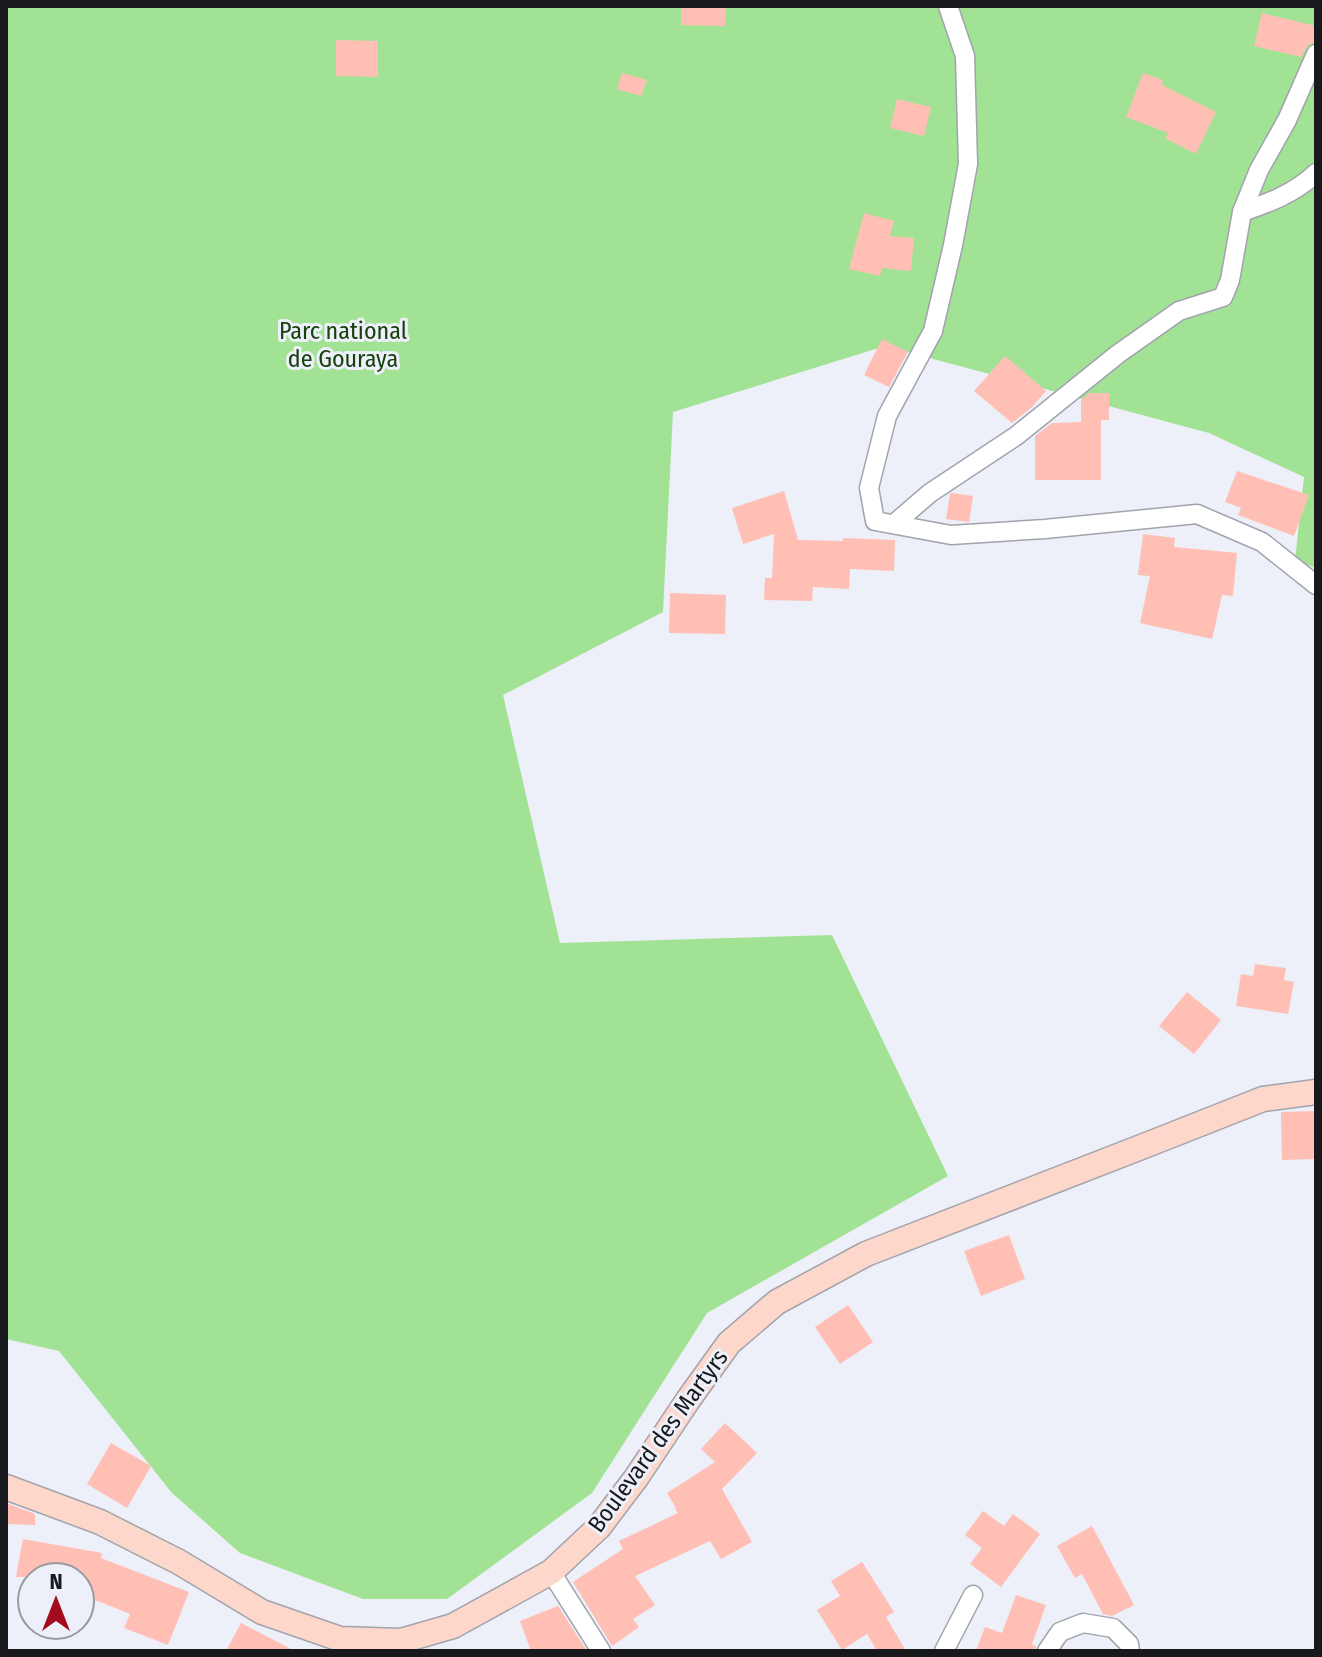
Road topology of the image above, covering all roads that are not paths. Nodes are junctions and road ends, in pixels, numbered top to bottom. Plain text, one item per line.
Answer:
1 (948, 6) edge
2 (1316, 54) edge
3 (1316, 173) edge
4 (1242, 212) junction
5 (894, 524) junction
6 (1316, 585) edge
7 (1316, 1092) edge
8 (6, 1487) edge
9 (553, 1570) junction
10 (973, 1595) dead end
11 (601, 1651) edge
12 (944, 1651) edge
13 (1047, 1651) edge
14 (1130, 1651) edge

1 - 5 street
2 - 4 street
3 - 4 street
4 - 5 street
5 - 6 street
7 - 9 main road, Boulevard des Martyrs
8 - 9 main road, Boulevard des Martyrs
9 - 11 street
10 - 12 street
13 - 14 street

